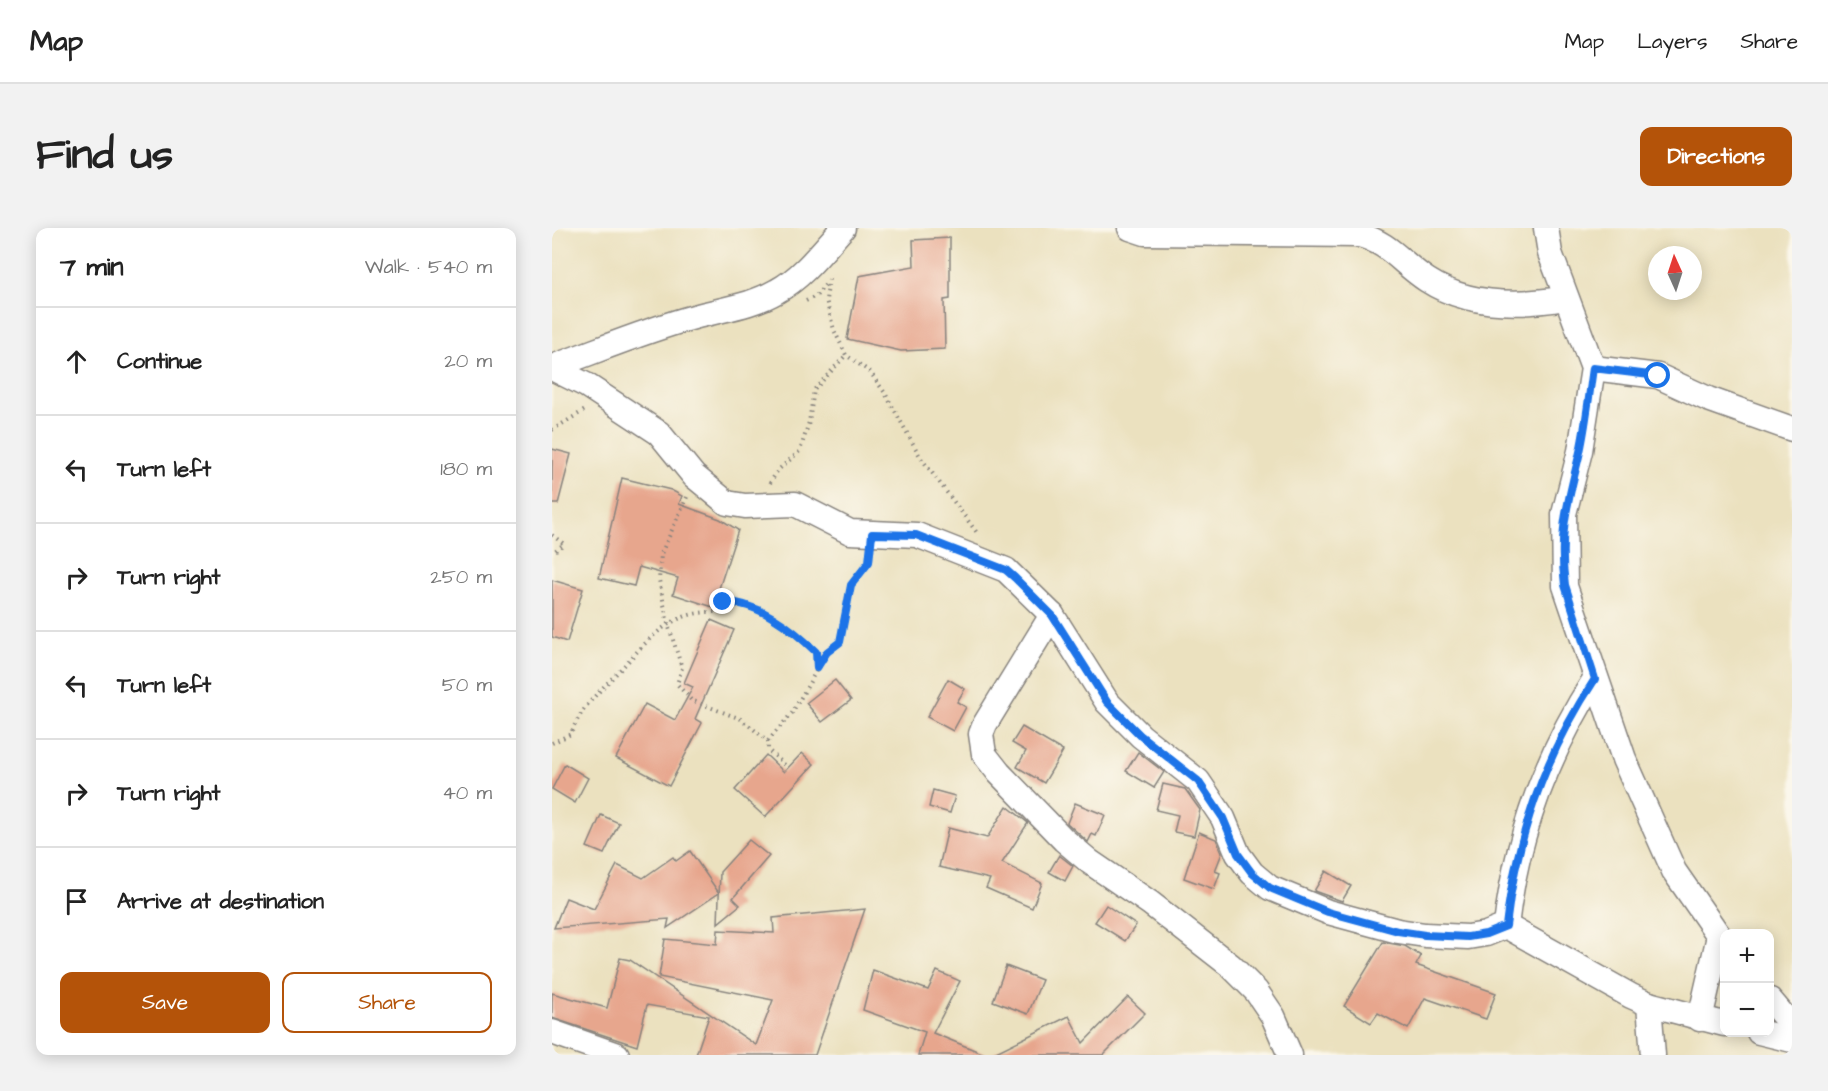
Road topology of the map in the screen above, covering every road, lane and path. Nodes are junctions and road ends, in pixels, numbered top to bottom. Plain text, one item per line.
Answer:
1 (1130, 228) edge
2 (1546, 228) edge
3 (835, 236) edge
4 (1566, 298) junction
5 (846, 355) junction
6 (552, 368) edge
7 (1593, 368) junction
8 (600, 395) junction
9 (1792, 429) edge
10 (552, 430) edge
11 (694, 476) junction
12 (754, 506) junction
13 (872, 534) junction
14 (552, 535) edge
15 (984, 542) dead end
16 (552, 553) edge
17 (1052, 615) junction
18 (668, 624) junction
19 (817, 668) junction
20 (1595, 679) junction
21 (768, 741) junction
22 (552, 743) edge
23 (785, 765) dead end
24 (1506, 926) junction
25 (1720, 936) edge
26 (1720, 946) edge
27 (1649, 1004) junction
28 (1774, 1005) edge
29 (1700, 1019) junction
30 (1720, 1023) edge
31 (1792, 1026) edge
32 (552, 1032) edge
33 (1774, 1036) edge
34 (1792, 1040) edge
35 (617, 1055) edge
36 (1290, 1055) edge
37 (1653, 1055) edge

1 - 4 street
2 - 4 street
3 - 5 path
3 - 6 street
4 - 7 street
5 - 12 path
5 - 15 path
6 - 8 street
7 - 9 street
7 - 20 street
8 - 10 path
8 - 11 street
11 - 12 street
11 - 18 path
12 - 13 street
13 - 17 street
13 - 19 path
14 - 16 path
17 - 24 street
17 - 36 street
18 - 19 path
18 - 21 path
18 - 22 path
19 - 21 path
20 - 24 street
20 - 25 street
21 - 23 path
24 - 27 street
26 - 29 street
27 - 29 street
27 - 37 street
28 - 31 street
29 - 30 street
32 - 35 street
33 - 34 street

